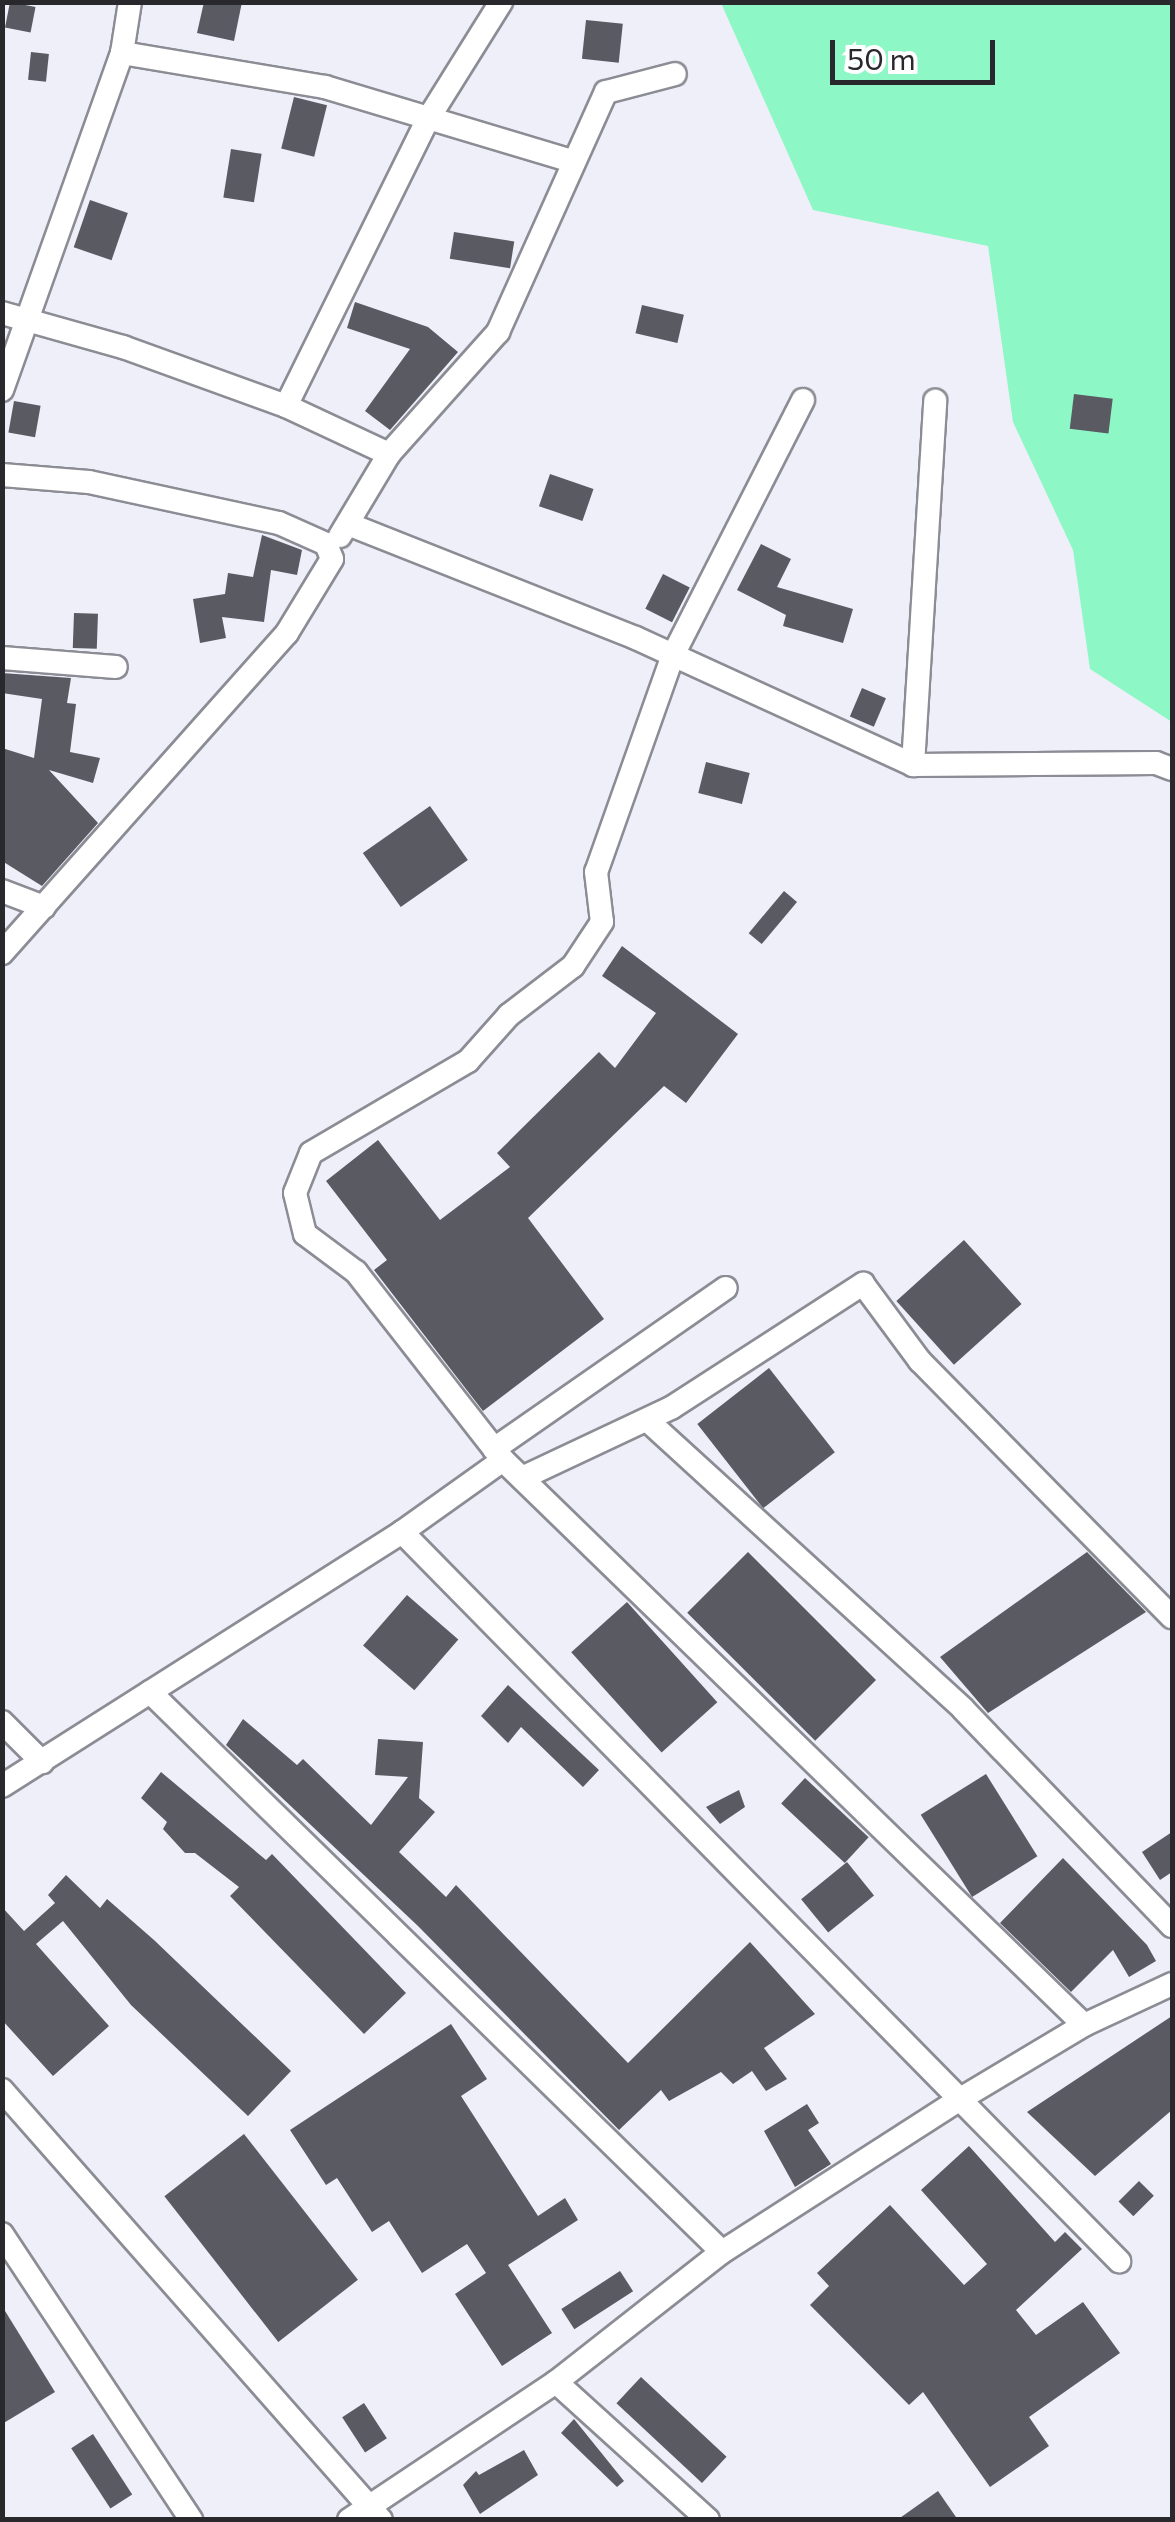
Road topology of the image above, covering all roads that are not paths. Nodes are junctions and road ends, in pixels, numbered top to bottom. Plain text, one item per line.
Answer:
1 (130, 2) edge
2 (500, 2) edge
3 (122, 53) junction
4 (675, 74) dead end
5 (428, 119) junction
6 (572, 161) junction
7 (2, 313) edge
8 (30, 321) junction
9 (2, 390) edge
10 (802, 400) dead end
11 (935, 400) dead end
12 (286, 406) junction
13 (389, 454) junction
14 (2, 476) edge
15 (348, 524) junction
16 (331, 552) junction
17 (673, 655) junction
18 (2, 658) edge
19 (116, 668) dead end
20 (914, 765) junction
21 (1172, 769) edge
22 (2, 892) edge
23 (44, 907) junction
24 (2, 953) edge
25 (726, 1288) dead end
26 (647, 1420) junction
27 (499, 1454) junction
28 (522, 1478) junction
29 (402, 1532) junction
30 (1172, 1616) edge
31 (150, 1692) junction
32 (2, 1722) edge
33 (42, 1762) junction
34 (2, 1786) edge
35 (1172, 1926) edge
36 (1172, 1984) edge
37 (1084, 2025) junction
38 (2, 2090) edge
39 (957, 2100) junction
40 (2, 2234) edge
41 (722, 2252) junction
42 (1119, 2261) dead end
43 (556, 2382) junction
44 (375, 2513) edge
45 (190, 2520) edge
46 (348, 2520) edge
47 (708, 2520) edge

1 - 3 street
2 - 5 street
3 - 5 street
3 - 8 street
4 - 6 street
5 - 6 street
5 - 12 street
6 - 13 street
7 - 8 street
8 - 9 street
8 - 12 street
10 - 17 street
11 - 20 street
12 - 13 street
13 - 15 street
14 - 16 street
15 - 16 street
15 - 17 street
16 - 23 street
17 - 20 street
17 - 27 street
18 - 19 street
20 - 21 street
22 - 23 street
23 - 24 street
25 - 27 street
26 - 28 street
26 - 30 street
26 - 35 street
27 - 28 street
27 - 29 street
28 - 37 street
29 - 31 street
29 - 39 street
31 - 33 street
31 - 41 street
32 - 33 street
33 - 34 street
36 - 37 street
37 - 39 street
38 - 44 street
39 - 41 street
39 - 42 street
40 - 45 street
41 - 43 street
43 - 44 street
43 - 47 street
44 - 46 street

